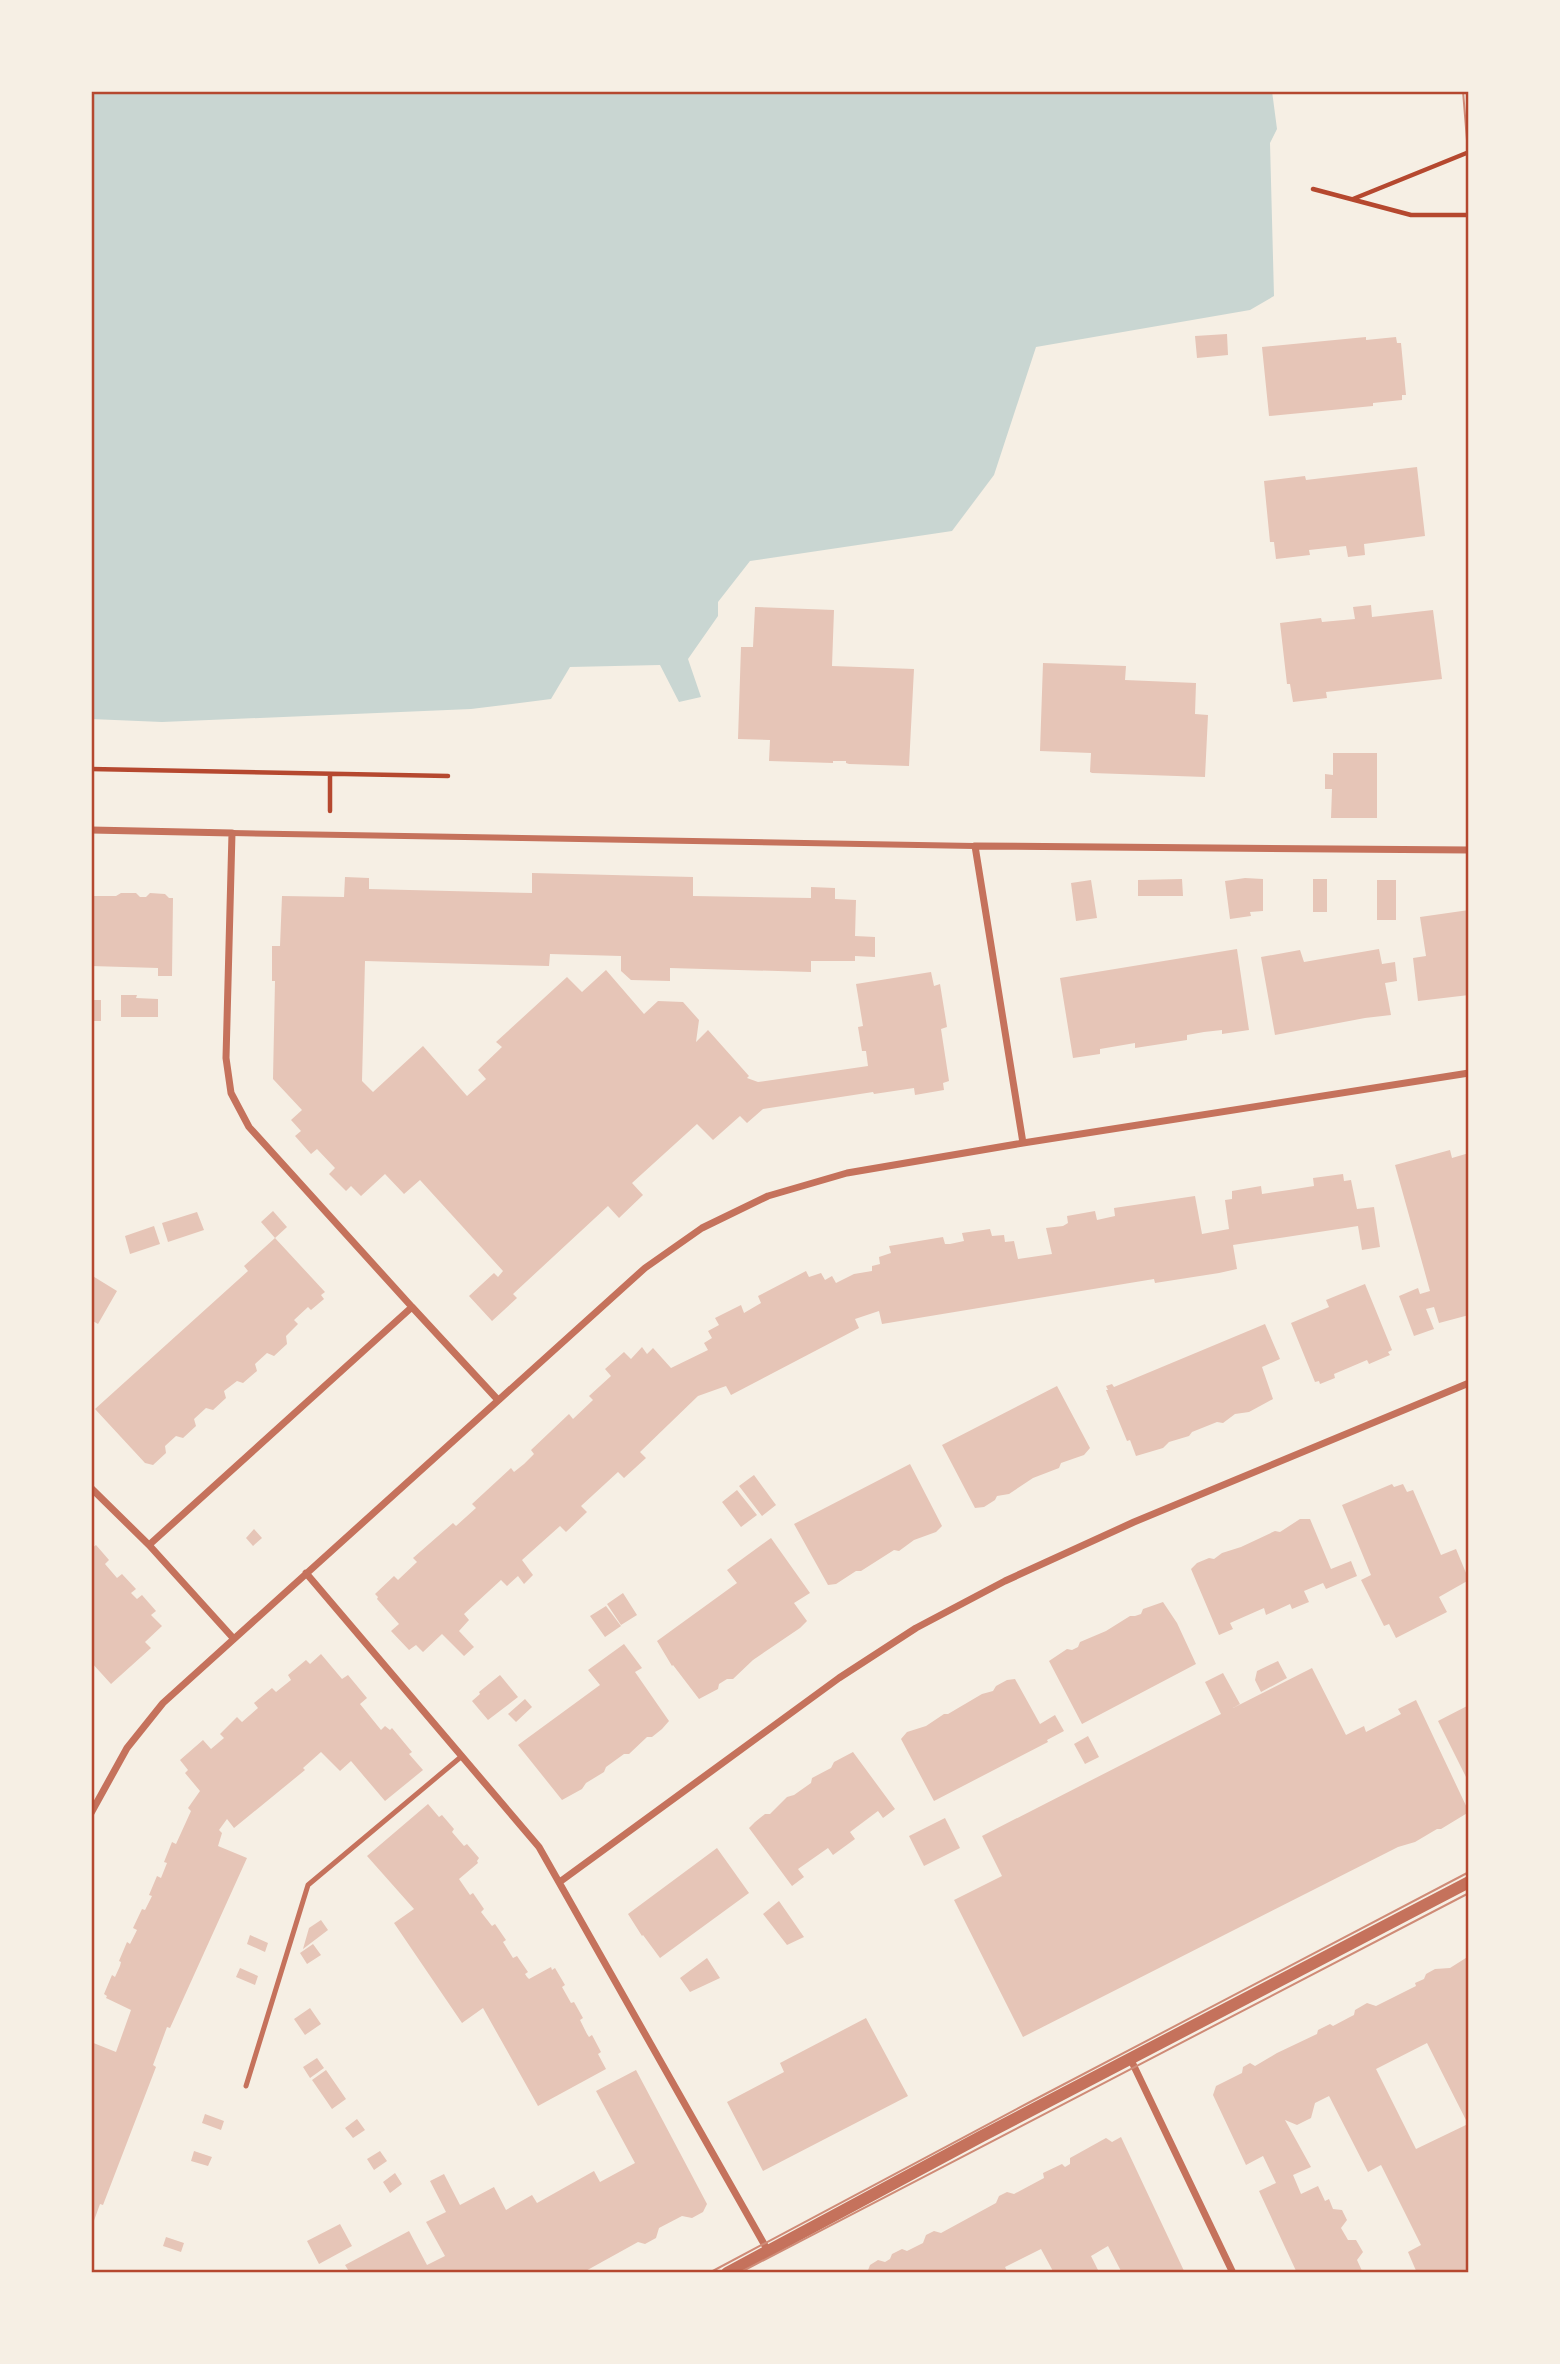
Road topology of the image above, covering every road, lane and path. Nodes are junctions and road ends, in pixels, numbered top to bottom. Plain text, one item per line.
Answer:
1 (1469, 152) edge
2 (1313, 189) dead end
3 (1353, 199) junction
4 (1469, 215) edge
5 (91, 769) edge
6 (330, 774) junction
7 (448, 776) dead end
8 (91, 830) edge
9 (232, 833) junction
10 (330, 835) junction
11 (975, 846) junction
12 (1469, 850) edge
13 (1469, 1073) edge
14 (1023, 1143) junction
15 (412, 1307) junction
16 (1469, 1383) edge
17 (498, 1400) junction
18 (91, 1488) edge
19 (149, 1545) junction
20 (306, 1573) junction
21 (234, 1639) junction
22 (462, 1756) junction
23 (91, 1813) edge
24 (561, 1881) junction
25 (1469, 1882) edge
26 (1131, 2060) junction
27 (246, 2086) dead end
28 (768, 2251) junction
29 (727, 2273) edge
30 (1233, 2273) edge

1 - 3 path
2 - 3 path
3 - 4 path
5 - 6 path
6 - 7 path
6 - 10 path
8 - 9 street
9 - 10 street
9 - 15 street
10 - 11 street
11 - 12 street
11 - 14 street
13 - 14 street
14 - 17 street
15 - 17 street
15 - 19 street
16 - 24 street
17 - 20 street
18 - 19 street
19 - 21 street
20 - 21 street
20 - 22 street
21 - 23 street
22 - 24 street
22 - 27 lane
24 - 28 street
25 - 26 street
26 - 28 street
26 - 30 street
28 - 29 street

